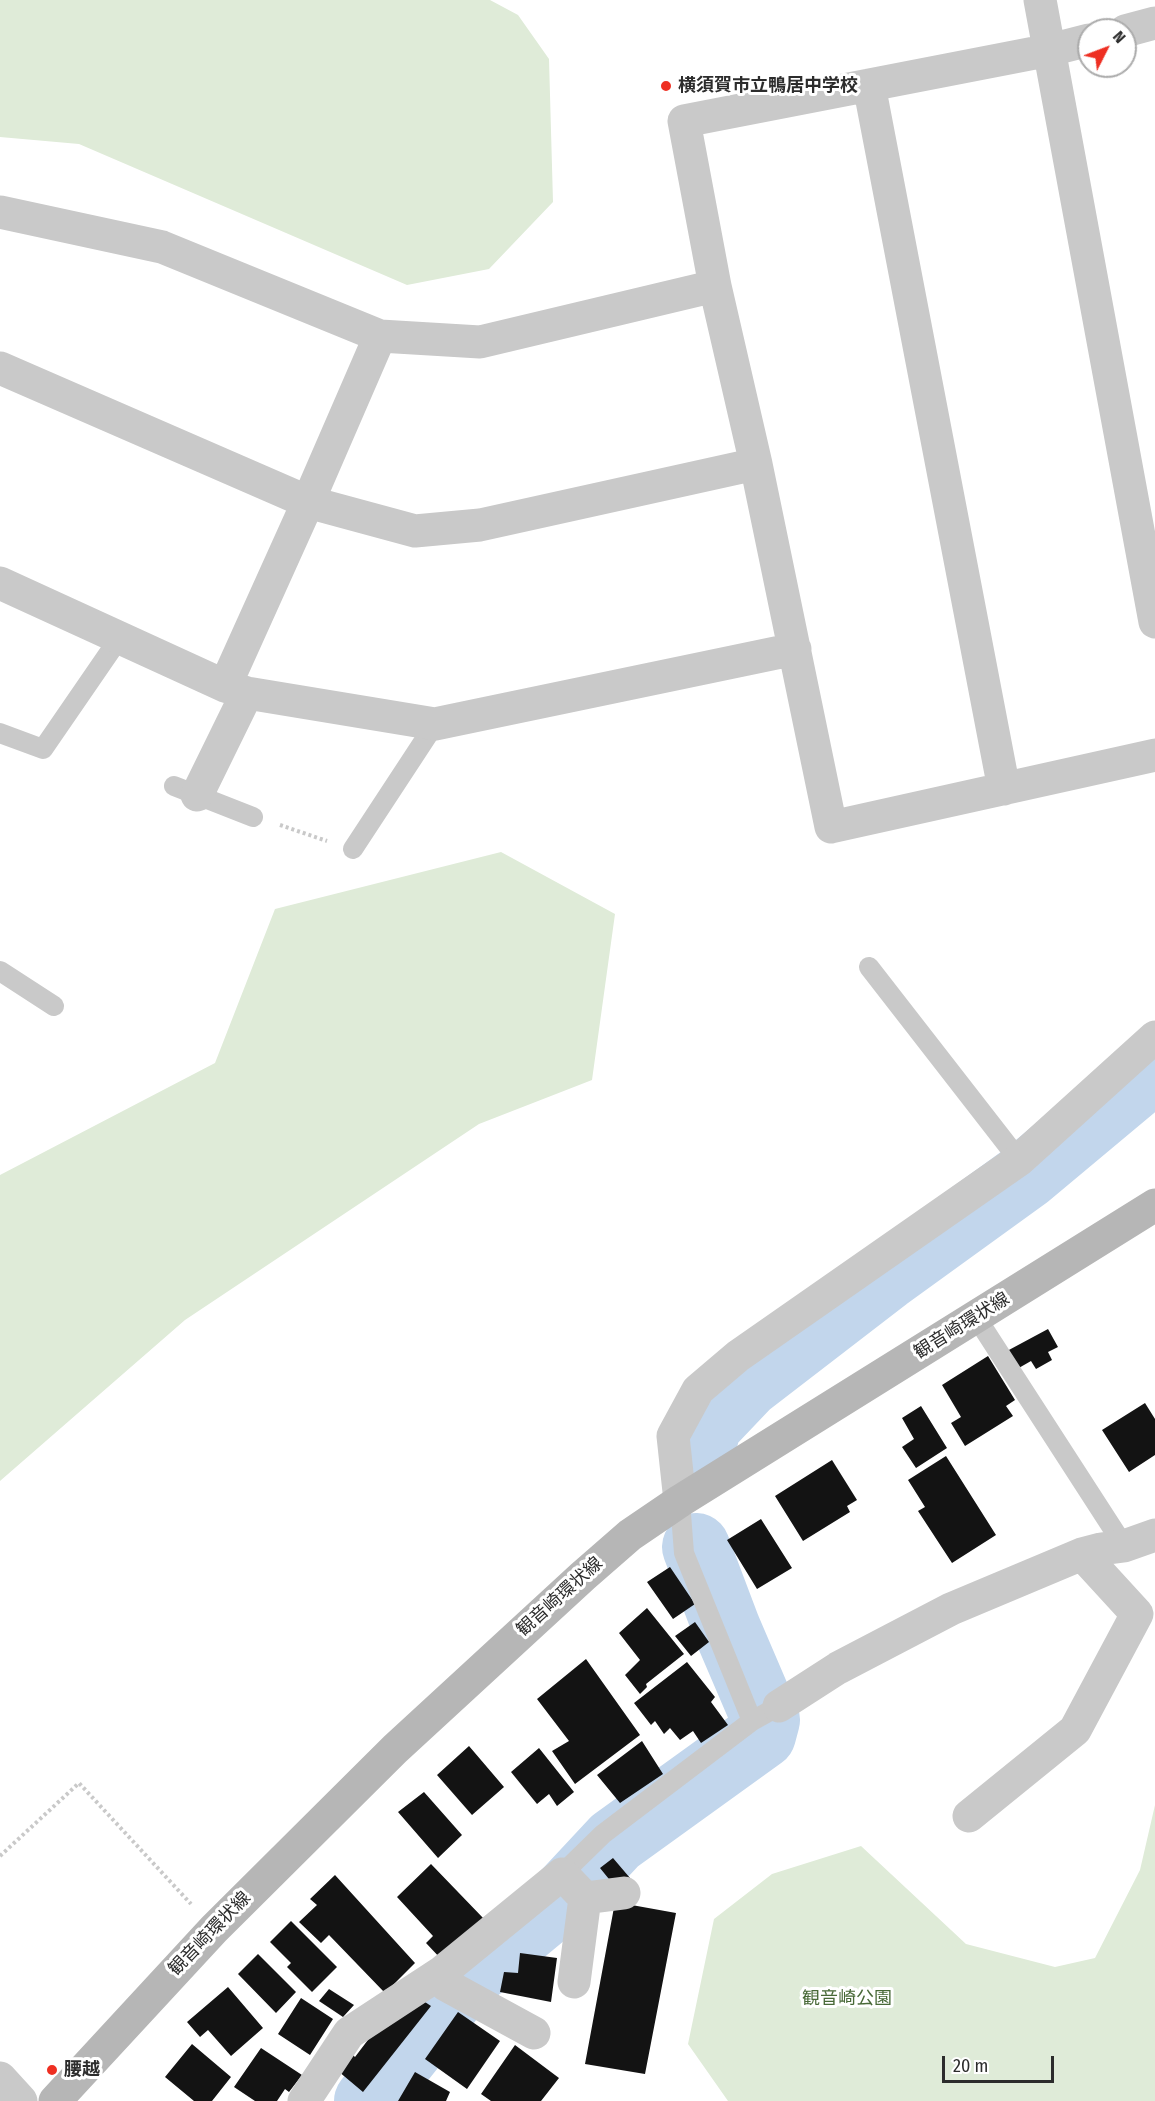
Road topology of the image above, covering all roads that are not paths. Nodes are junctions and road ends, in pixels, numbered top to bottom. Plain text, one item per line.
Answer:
1 (1040, 0) edge
2 (1155, 23) edge
3 (1137, 28) edge
4 (1077, 43) edge
5 (1050, 50) junction
6 (869, 85) junction
7 (0, 212) edge
8 (715, 286) junction
9 (380, 336) junction
10 (0, 368) edge
11 (756, 464) junction
12 (308, 502) junction
13 (0, 583) edge
14 (1155, 622) edge
15 (120, 637) junction
16 (795, 649) junction
17 (236, 689) junction
18 (435, 724) junction
19 (0, 733) edge
20 (1155, 755) edge
21 (1004, 789) junction
22 (185, 790) joint
23 (253, 817) road end
24 (353, 849) road end
25 (869, 968) dead end
26 (0, 971) edge
27 (54, 1006) dead end
28 (1155, 1037) edge
29 (1019, 1160) junction
30 (1155, 1205) edge
31 (976, 1317) junction
32 (680, 1501) junction
33 (1155, 1535) edge
34 (1124, 1546) junction
35 (1082, 1554) junction
36 (765, 1714) junction
37 (969, 1816) dead end
38 (562, 1874) junction
39 (624, 1893) dead end
40 (585, 1898) junction
41 (574, 1982) dead end
42 (453, 1985) junction
43 (534, 2033) dead end
44 (0, 2078) edge
45 (21, 2101) edge
46 (55, 2101) edge
47 (304, 2101) edge

1 - 5 street
2 - 3 street
4 - 5 street
5 - 6 street
5 - 14 street
6 - 8 street
6 - 21 street
7 - 9 street
8 - 9 street
8 - 11 street
9 - 12 street
10 - 12 street
11 - 12 street
11 - 16 street
12 - 17 street
13 - 15 street
15 - 17 street
15 - 19 lane
16 - 18 street
16 - 21 street
17 - 18 street
17 - 22 street
18 - 24 lane
20 - 21 street
22 - 23 lane
25 - 29 lane
26 - 27 lane
28 - 29 street
29 - 32 street
30 - 31 main road, 観音崎環状線
31 - 32 main road, 観音崎環状線
31 - 34 lane
32 - 36 lane
32 - 46 main road, 観音崎環状線
33 - 34 street
34 - 35 street
35 - 36 street
35 - 37 street
36 - 38 lane
38 - 40 street
38 - 42 street
39 - 40 street
40 - 41 street
42 - 43 street
42 - 47 street
44 - 45 street

